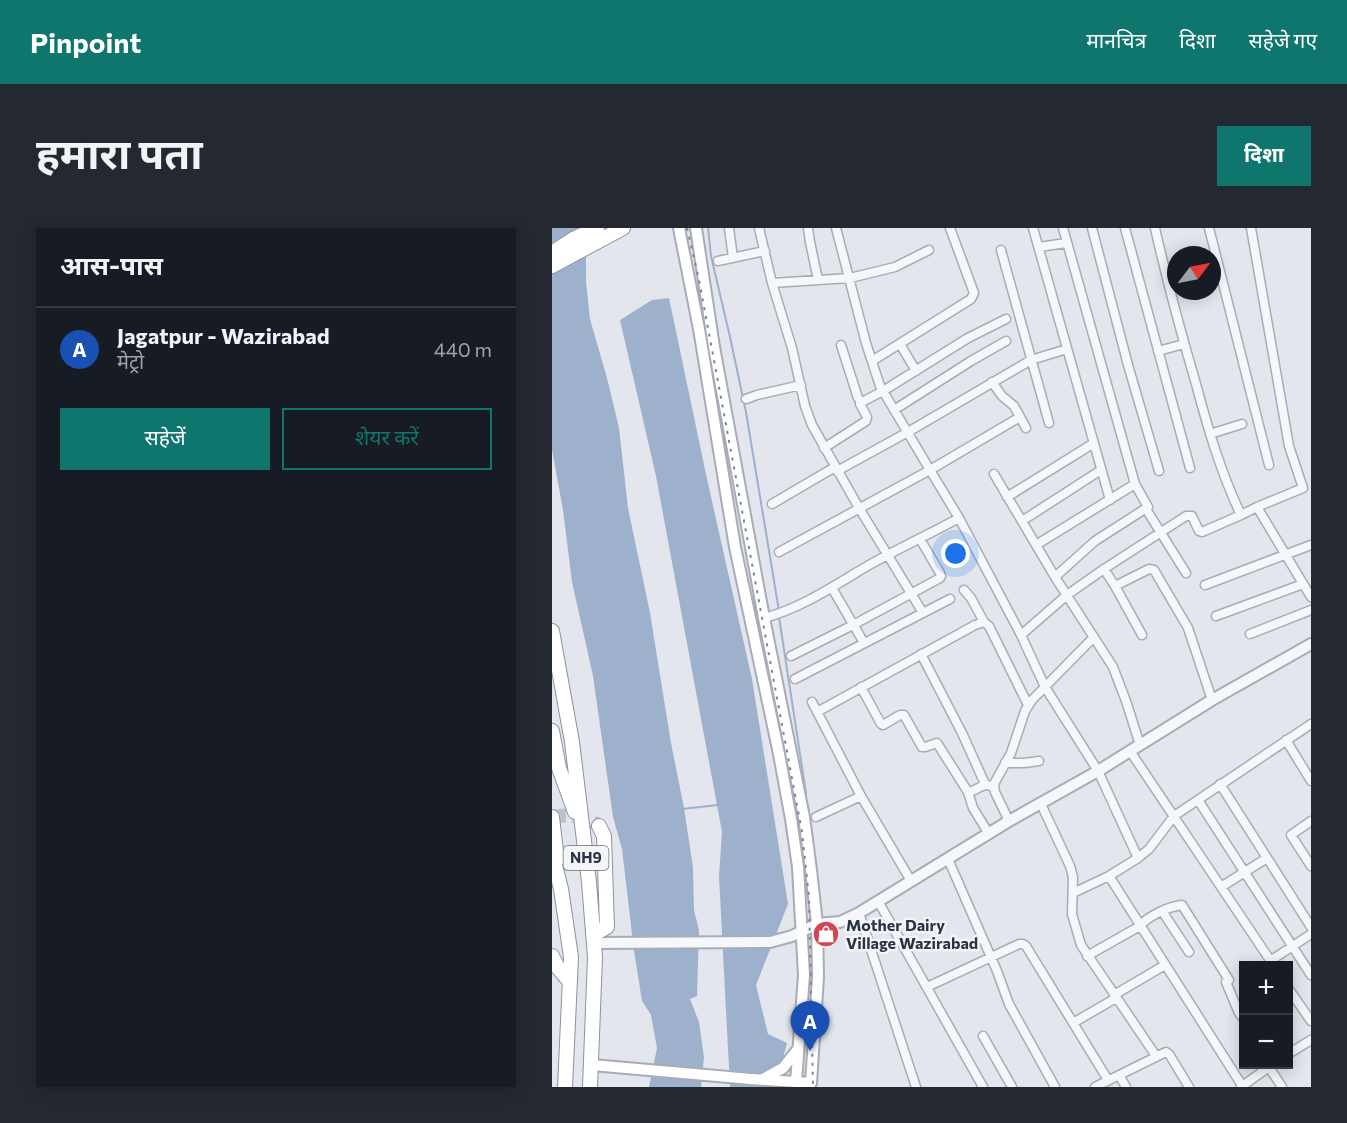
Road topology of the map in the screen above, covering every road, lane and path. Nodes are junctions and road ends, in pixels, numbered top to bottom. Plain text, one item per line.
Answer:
1 (584, 228) edge
2 (597, 228) edge
3 (623, 228) edge
4 (679, 228) edge
5 (696, 228) edge
6 (729, 228) edge
7 (759, 228) edge
8 (808, 228) edge
9 (836, 228) edge
10 (950, 228) edge
11 (1033, 228) edge
12 (1063, 228) edge
13 (1092, 228) edge
14 (1125, 228) edge
15 (1155, 228) edge
16 (1209, 228) edge
17 (1251, 228) edge
18 (573, 239) junction
19 (1066, 243) junction
20 (1039, 247) junction
21 (928, 250) dead end
22 (1001, 250) dead end
23 (765, 251) junction
24 (552, 253) edge
25 (733, 258) junction
26 (717, 261) dead end
27 (552, 266) edge
28 (850, 278) junction
29 (818, 280) junction
30 (772, 283) junction
31 (1006, 319) dead end
32 (1006, 340) dead end
33 (900, 344) junction
34 (1184, 344) junction
35 (841, 345) dead end
36 (1067, 350) junction
37 (1158, 351) junction
38 (1031, 360) junction
39 (872, 361) junction
40 (916, 370) junction
41 (993, 382) junction
42 (801, 385) junction
43 (883, 391) junction
44 (746, 399) dead end
45 (860, 400) junction
46 (894, 410) junction
47 (1020, 417) junction
48 (1049, 423) dead end
49 (1242, 424) dead end
50 (1026, 428) dead end
51 (908, 432) junction
52 (1210, 434) junction
53 (1094, 442) junction
54 (824, 448) junction
55 (1269, 465) dead end
56 (1190, 468) dead end
57 (836, 469) junction
58 (930, 470) junction
59 (1101, 470) junction
60 (1159, 471) dead end
61 (994, 474) dead end
62 (1135, 484) junction
63 (1307, 487) edge
64 (1007, 496) junction
65 (1110, 500) junction
66 (772, 504) dead end
67 (1257, 507) junction
68 (859, 508) junction
69 (1146, 509) junction
70 (1241, 515) junction
71 (959, 518) junction
72 (1022, 521) junction
73 (1160, 533) junction
74 (920, 539) junction
75 (1036, 544) junction
76 (1311, 544) edge
77 (779, 552) dead end
78 (1284, 555) junction
79 (888, 556) junction
80 (1104, 569) junction
81 (1186, 573) dead end
82 (1055, 577) junction
83 (1303, 584) junction
84 (1205, 585) dead end
85 (1115, 586) junction
86 (832, 588) junction
87 (964, 590) dead end
88 (911, 594) junction
89 (1067, 595) junction
90 (1311, 597) edge
91 (950, 599) dead end
92 (1311, 610) edge
93 (923, 613) junction
94 (774, 616) junction
95 (1216, 616) dead end
96 (984, 622) junction
97 (853, 625) junction
98 (552, 631) edge
99 (1250, 634) dead end
100 (1021, 635) junction
101 (1142, 635) dead end
102 (1094, 637) junction
103 (864, 644) junction
104 (1311, 644) edge
105 (921, 654) junction
106 (791, 656) dead end
107 (795, 679) dead end
108 (861, 687) junction
109 (1045, 687) junction
110 (1212, 700) junction
111 (812, 702) dead end
112 (1028, 705) junction
113 (817, 712) junction
114 (1311, 724) edge
115 (553, 734) edge
116 (1286, 740) junction
117 (1135, 748) junction
118 (1039, 761) dead end
119 (1005, 763) junction
120 (1098, 771) junction
121 (1311, 781) edge
122 (1220, 784) junction
123 (989, 786) junction
124 (968, 792) junction
125 (861, 796) junction
126 (1198, 800) junction
127 (1041, 804) junction
128 (1174, 816) junction
129 (552, 817) edge
130 (816, 817) dead end
131 (1010, 821) junction
132 (1311, 821) edge
133 (599, 826) dead end
134 (583, 834) junction
135 (989, 834) junction
136 (552, 853) edge
137 (1138, 858) junction
138 (1267, 858) junction
139 (948, 859) junction
140 (1311, 866) edge
141 (1245, 872) junction
142 (1109, 876) junction
143 (911, 881) junction
144 (1221, 887) junction
145 (561, 889) junction
146 (1073, 893) junction
147 (878, 901) junction
148 (1162, 911) junction
149 (859, 913) junction
150 (817, 924) junction
151 (1140, 925) junction
152 (1311, 927) edge
153 (802, 932) junction
154 (1311, 934) edge
155 (593, 939) junction
156 (1293, 946) junction
157 (1189, 952) dead end
158 (552, 956) edge
159 (1087, 956) junction
160 (991, 958) junction
161 (1271, 961) edge
162 (1274, 961) edge
163 (1165, 965) junction
164 (1311, 975) edge
165 (570, 982) junction
166 (927, 987) junction
167 (1293, 995) edge
168 (1115, 996) junction
169 (1241, 1015) edge
170 (1311, 1021) edge
171 (1073, 1023) junction
172 (983, 1036) dead end
173 (1311, 1040) edge
174 (798, 1049) junction
175 (1293, 1051) edge
176 (1156, 1056) junction
177 (592, 1065) junction
178 (1267, 1069) edge
179 (1273, 1069) edge
180 (1119, 1075) junction
181 (757, 1079) junction
182 (1108, 1080) junction
183 (796, 1085) edge
184 (811, 1085) edge
185 (565, 1087) edge
186 (590, 1087) edge
187 (916, 1087) edge
188 (983, 1087) edge
189 (1011, 1087) edge
190 (1055, 1087) edge
191 (1095, 1087) edge
192 (1126, 1087) edge
193 (1189, 1087) edge
194 (1242, 1087) edge
195 (1282, 1087) edge

1 - 18 highway
2 - 18 highway
3 - 27 highway
4 - 153 main road
5 - 94 main road
6 - 25 street
7 - 23 street
8 - 29 street
9 - 28 street
10 - 33 street
11 - 20 street
12 - 19 street
13 - 60 street
14 - 37 street
15 - 34 street
16 - 55 street
17 - 63 street
18 - 24 highway
19 - 20 street
19 - 62 street
20 - 36 street
21 - 28 street
22 - 38 street
23 - 25 street
23 - 30 street
25 - 26 street
28 - 29 street
28 - 39 street
29 - 30 street
30 - 42 street
31 - 40 street
32 - 46 street
33 - 39 street
33 - 40 street
34 - 37 street
34 - 52 street
35 - 45 street
36 - 38 street
36 - 53 street
37 - 56 street
38 - 41 street
38 - 48 street
39 - 43 street
40 - 43 street
41 - 47 street
41 - 51 street
42 - 44 street
42 - 54 street
43 - 45 street
43 - 46 street
45 - 54 street
46 - 51 street
47 - 50 street
47 - 58 street
49 - 52 street
51 - 57 street
51 - 58 street
52 - 70 street
53 - 59 street
53 - 64 street
54 - 57 street
57 - 66 street
57 - 68 street
58 - 68 street
58 - 71 street
59 - 65 street
59 - 72 street
61 - 64 street
62 - 65 street
62 - 69 street
63 - 67 street
64 - 72 street
65 - 75 street
67 - 70 street
67 - 78 street
68 - 77 street
68 - 79 street
69 - 73 street
69 - 82 street
70 - 73 street
71 - 74 street
71 - 100 street
72 - 75 street
73 - 80 street
73 - 81 street
74 - 79 street
74 - 88 street
75 - 82 street
76 - 78 street
78 - 83 street
78 - 84 street
79 - 86 street
79 - 88 street
80 - 85 street
80 - 89 street
82 - 89 street
83 - 90 street
83 - 95 street
85 - 101 street
85 - 110 street
86 - 94 street
86 - 97 street
87 - 96 street
88 - 93 street
88 - 97 street
89 - 100 street
89 - 102 street
91 - 93 street
92 - 99 street
93 - 103 street
94 - 150 main road
96 - 105 street
96 - 112 street
97 - 103 street
97 - 106 street
98 - 134 highway, NH9
100 - 109 street
102 - 109 street
102 - 117 street
103 - 107 street
104 - 110 street
105 - 108 street
105 - 123 street
108 - 113 street
108 - 124 street
109 - 112 street
109 - 120 street
110 - 117 street
111 - 113 street
112 - 119 street
113 - 125 street
114 - 116 street
115 - 134 highway
116 - 121 street
116 - 122 street
117 - 120 street
117 - 128 street
118 - 119 street
119 - 123 street
120 - 127 street
120 - 137 street
122 - 126 street
122 - 138 street
123 - 124 street
123 - 131 street
124 - 135 street
125 - 130 street
125 - 143 street
126 - 128 street
126 - 141 street
127 - 131 street
127 - 146 street
128 - 137 street
128 - 144 street
129 - 145 highway
131 - 135 street
132 - 140 street
133 - 155 highway
134 - 155 highway, NH9
135 - 139 street
136 - 145 highway, NH9
137 - 142 street
138 - 141 street
138 - 152 street
139 - 143 street
139 - 160 street
141 - 144 street
141 - 156 street
142 - 146 street
142 - 151 street
143 - 147 street
144 - 161 street
145 - 165 highway, NH9
146 - 159 street
147 - 149 street
147 - 166 street
148 - 151 street
148 - 157 street
148 - 169 street
149 - 150 street
149 - 187 street
150 - 153 street
150 - 184 main road
151 - 159 street
151 - 163 street
153 - 155 street
153 - 174 main road
154 - 156 street
155 - 177 highway, NH9
156 - 162 street
156 - 164 street
158 - 165 highway
159 - 168 street
160 - 166 street
160 - 171 street
160 - 190 street
163 - 168 street
163 - 194 street
165 - 185 highway, NH9
166 - 188 street
167 - 170 street
168 - 171 street
168 - 176 street
171 - 182 street
172 - 189 street
173 - 175 street
174 - 181 main road
174 - 183 main road
176 - 180 street
176 - 193 street
177 - 181 main road
177 - 186 highway, NH9
178 - 194 street
179 - 195 street
180 - 182 street
180 - 192 street
181 - 183 main road
182 - 191 street
183 - 184 main road

